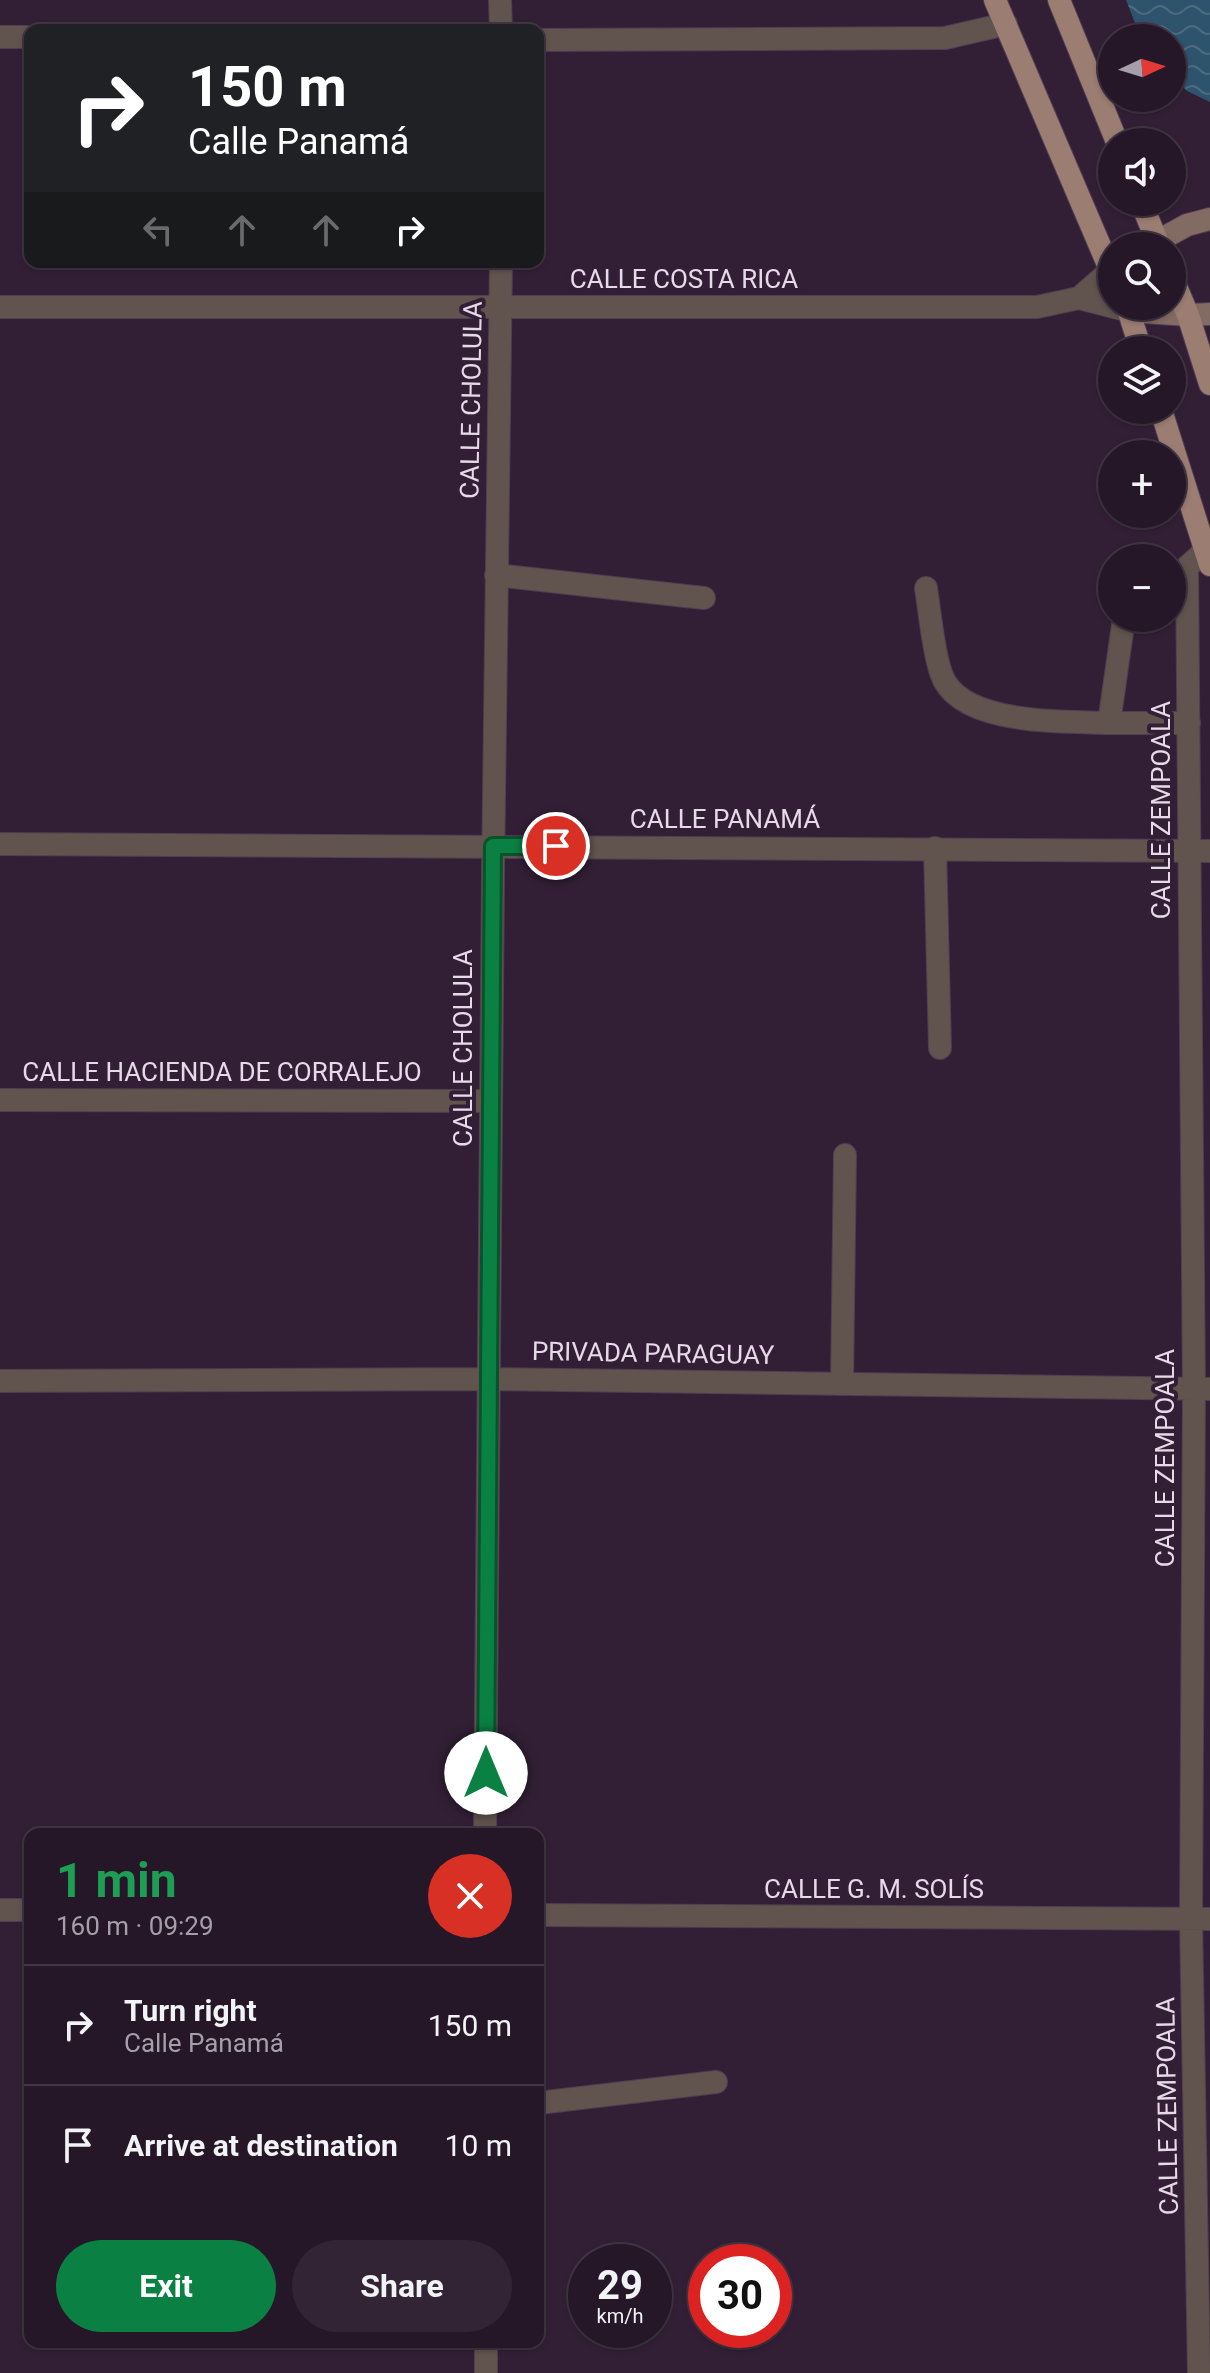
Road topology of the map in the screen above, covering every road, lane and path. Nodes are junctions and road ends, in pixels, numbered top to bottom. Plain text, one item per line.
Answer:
1 (500, 0) edge
2 (995, 0) edge
3 (1059, 0) edge
4 (501, 24) edge
5 (1006, 24) junction
6 (0, 37) edge
7 (24, 37) edge
8 (544, 40) edge
9 (1111, 128) edge
10 (1210, 219) edge
11 (1175, 232) edge
12 (1098, 238) edge
13 (501, 268) edge
14 (1098, 282) edge
15 (1186, 296) edge
16 (1079, 298) junction
17 (1098, 302) edge
18 (500, 306) junction
19 (0, 307) edge
20 (1199, 314) edge
21 (1210, 384) edge
22 (1164, 424) edge
23 (1194, 563) edge
24 (496, 575) junction
25 (926, 588) dead end
26 (704, 598) dead end
27 (1122, 632) edge
28 (1109, 723) junction
29 (1189, 723) junction
30 (0, 844) edge
31 (493, 846) junction
32 (935, 848) junction
33 (1200, 851) edge
34 (940, 1048) dead end
35 (0, 1100) edge
36 (491, 1101) junction
37 (845, 1155) dead end
38 (489, 1379) junction
39 (0, 1381) edge
40 (842, 1384) junction
41 (1202, 1389) edge
42 (485, 1828) edge
43 (0, 1910) edge
44 (24, 1910) edge
45 (544, 1915) edge
46 (1201, 1919) edge
47 (716, 2082) dead end
48 (544, 2102) edge
49 (486, 2348) edge
50 (486, 2373) edge
51 (1199, 2373) edge

1 - 4 street
2 - 5 main road
3 - 9 main road
5 - 8 street
5 - 12 main road
6 - 7 street
10 - 11 main road
13 - 18 street, CALLE CHOLULA
14 - 16 street, CALLE COSTA RICA
15 - 20 main road
16 - 17 street, CALLE COSTA RICA
16 - 18 street, CALLE COSTA RICA
18 - 19 street, CALLE COSTA RICA
18 - 24 street, CALLE CHOLULA
20 - 21 main road
22 - 23 main road
23 - 29 street, CALLE ZEMPOALA
24 - 26 street
24 - 31 street, CALLE CHOLULA
25 - 28 street
27 - 28 street
28 - 29 street
29 - 33 street, CALLE ZEMPOALA
30 - 31 street, CALLE PANAMÁ
31 - 32 street, CALLE PANAMÁ
31 - 36 street, CALLE CHOLULA
32 - 33 street, CALLE PANAMÁ
32 - 34 street
33 - 41 street, CALLE ZEMPOALA
35 - 36 street, CALLE HACIENDA DE CORRALEJO
36 - 38 street, CALLE CHOLULA
37 - 40 street
38 - 39 street, PRIVADA PARAGUAY
38 - 40 street, PRIVADA PARAGUAY
38 - 42 street, CALLE CHOLULA
40 - 41 street, PRIVADA PARAGUAY
41 - 46 street, CALLE ZEMPOALA
43 - 44 street
45 - 46 street, CALLE G. M. SOLÍS
46 - 51 street, CALLE ZEMPOALA
47 - 48 street
49 - 50 street

